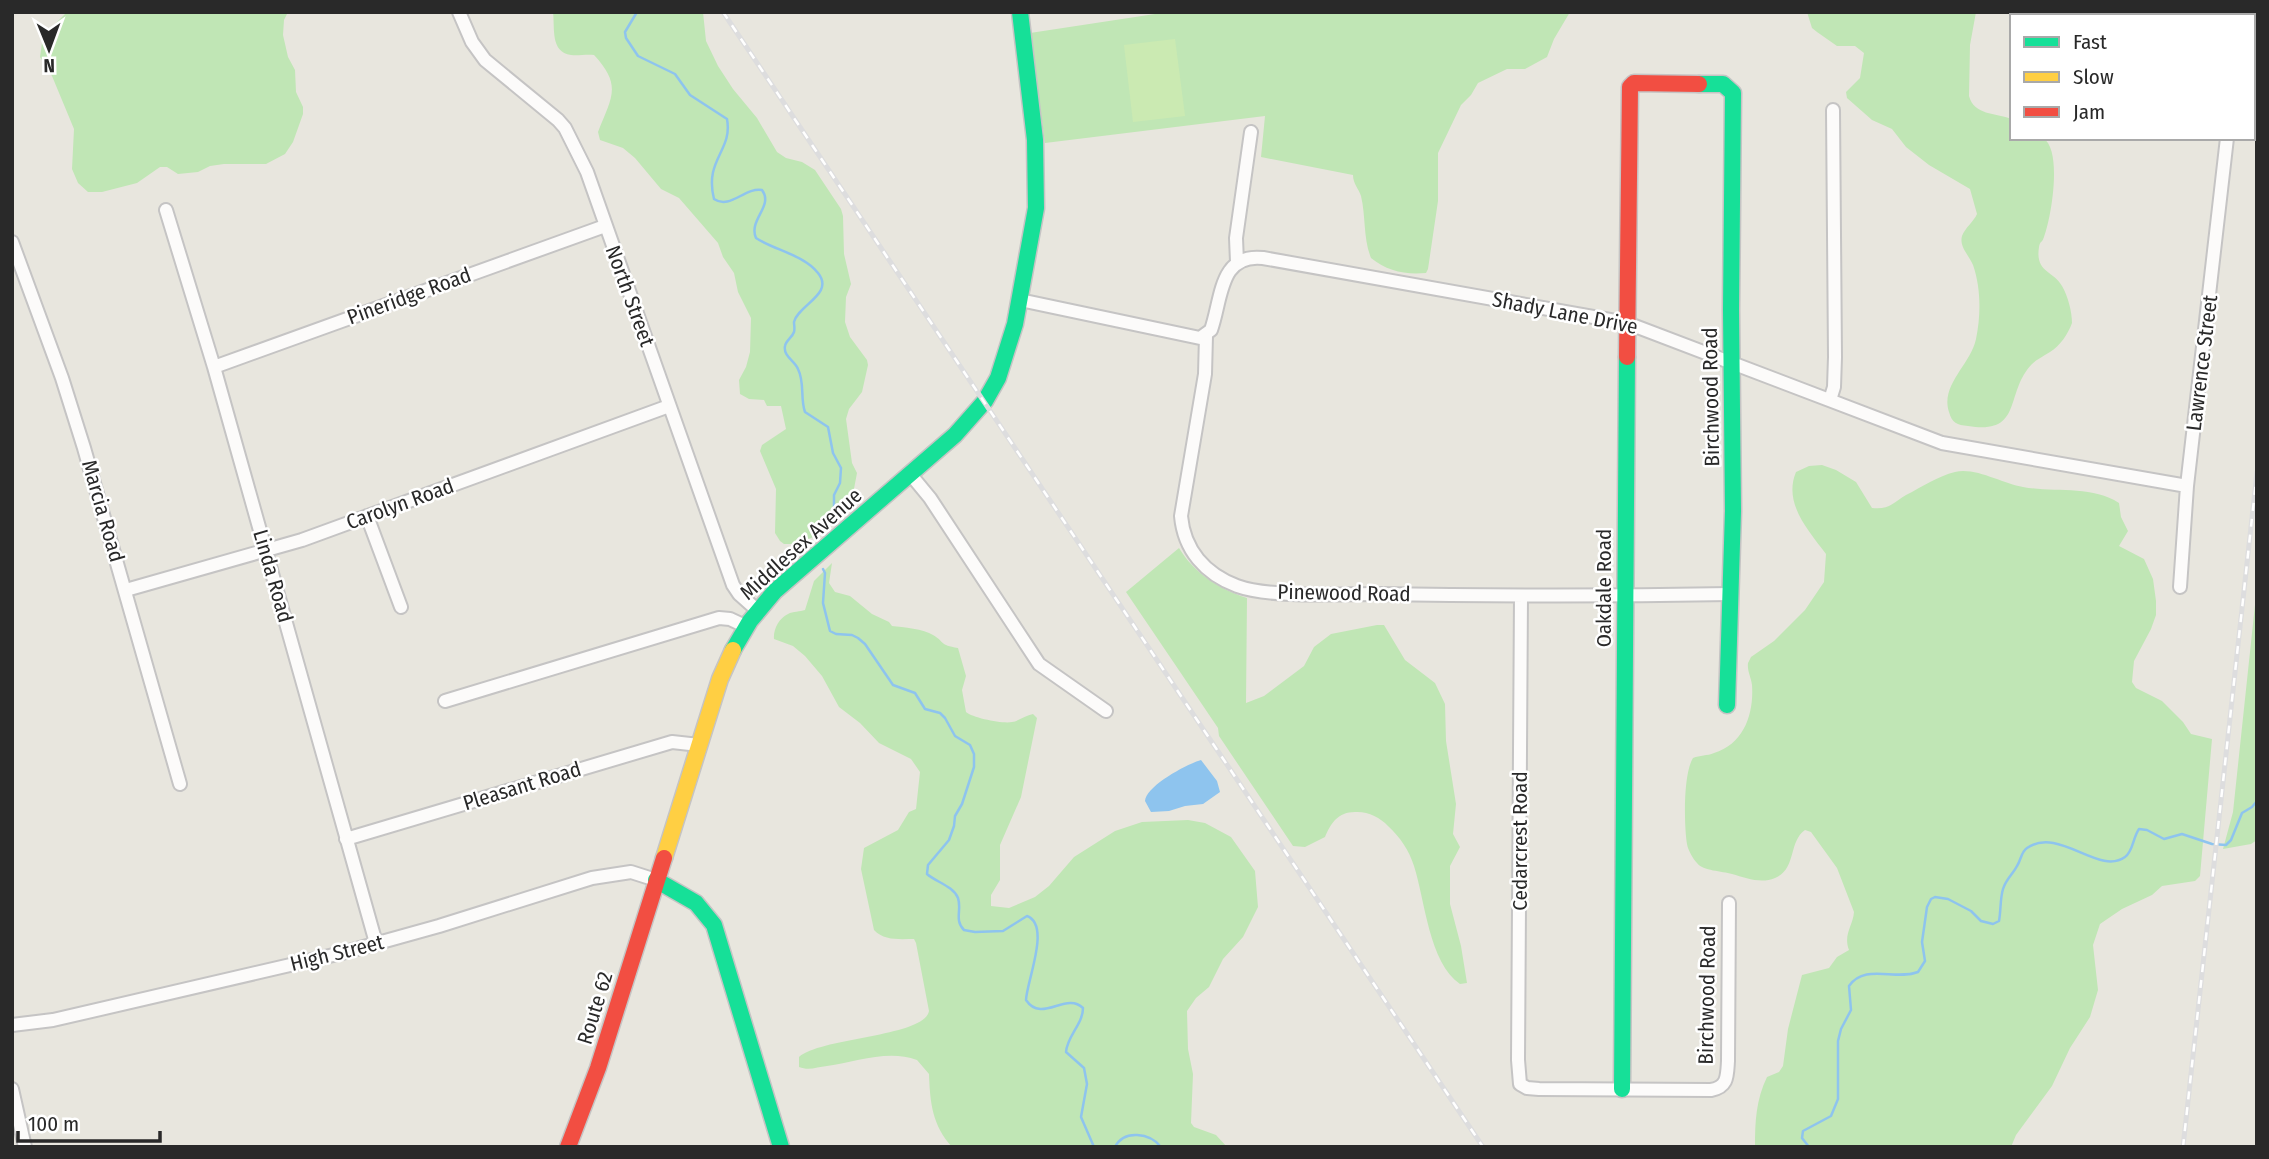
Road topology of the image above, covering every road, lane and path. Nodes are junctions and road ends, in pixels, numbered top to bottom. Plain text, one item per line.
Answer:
1 (459, 12) edge
2 (1020, 12) edge
3 (1630, 87) joint
4 (1833, 110) dead end
5 (1251, 132) dead end
6 (2227, 140) edge
7 (166, 210) dead end
8 (605, 226) junction
9 (12, 242) edge
10 (1237, 262) junction
11 (1020, 300) junction
12 (1627, 323) junction
13 (1206, 336) junction
14 (1732, 363) junction
15 (214, 367) junction
16 (1830, 400) junction
17 (669, 406) junction
18 (911, 475) junction
19 (2187, 486) junction
20 (368, 516) junction
21 (265, 551) junction
22 (2180, 587) dead end
23 (126, 590) junction
24 (1731, 594) junction
25 (1521, 596) junction
26 (1625, 596) junction
27 (401, 607) dead end
28 (757, 610) junction
29 (745, 626) junction
30 (445, 701) dead end
31 (1727, 705) dead end
32 (1106, 711) dead end
33 (699, 745) junction
34 (180, 784) dead end
35 (346, 839) junction
36 (656, 880) junction
37 (1729, 902) dead end
38 (376, 943) junction
39 (12, 1025) edge
40 (12, 1089) edge
41 (1622, 1089) junction
42 (25, 1147) edge
43 (568, 1147) edge
44 (781, 1147) edge

1 - 8 street, North Street
2 - 11 street, Middlesex Avenue
3 - 12 street, Oakdale Road
3 - 14 street, Birchwood Road
4 - 16 street
5 - 10 street
6 - 19 street, Lawrence Street
7 - 15 street, Linda Road
8 - 15 street, Pineridge Road
8 - 17 street, North Street
9 - 23 street, Marcia Road
10 - 12 street, Shady Lane Drive
10 - 13 street
11 - 13 street
11 - 18 street, Middlesex Avenue
12 - 14 street, Shady Lane Drive
12 - 26 street, Oakdale Road
13 - 25 street, Pinewood Road
14 - 16 street, Shady Lane Drive
14 - 24 street, Birchwood Road
15 - 21 street, Linda Road
16 - 19 street, Shady Lane Drive
17 - 20 street, Carolyn Road
17 - 28 street, North Street
18 - 28 street, Middlesex Avenue
18 - 32 street
19 - 22 street, Lawrence Street
20 - 21 street, Carolyn Road
20 - 27 street
21 - 23 street, Carolyn Road
21 - 35 street, Linda Road
23 - 34 street, Marcia Road
24 - 26 street, Pinewood Road
24 - 31 street, Birchwood Road
25 - 26 street, Pinewood Road
25 - 41 street, Cedarcrest Road
26 - 41 street, Oakdale Road
28 - 29 street, Middlesex Avenue
29 - 30 street
29 - 33 street, Middlesex Avenue
33 - 35 street, Pleasant Road
33 - 36 street, Middlesex Avenue
35 - 38 street, Linda Road
36 - 38 street, High Street
36 - 43 street, Route 62
36 - 44 street
37 - 41 street, Birchwood Road
38 - 39 street, High Street
40 - 42 street

